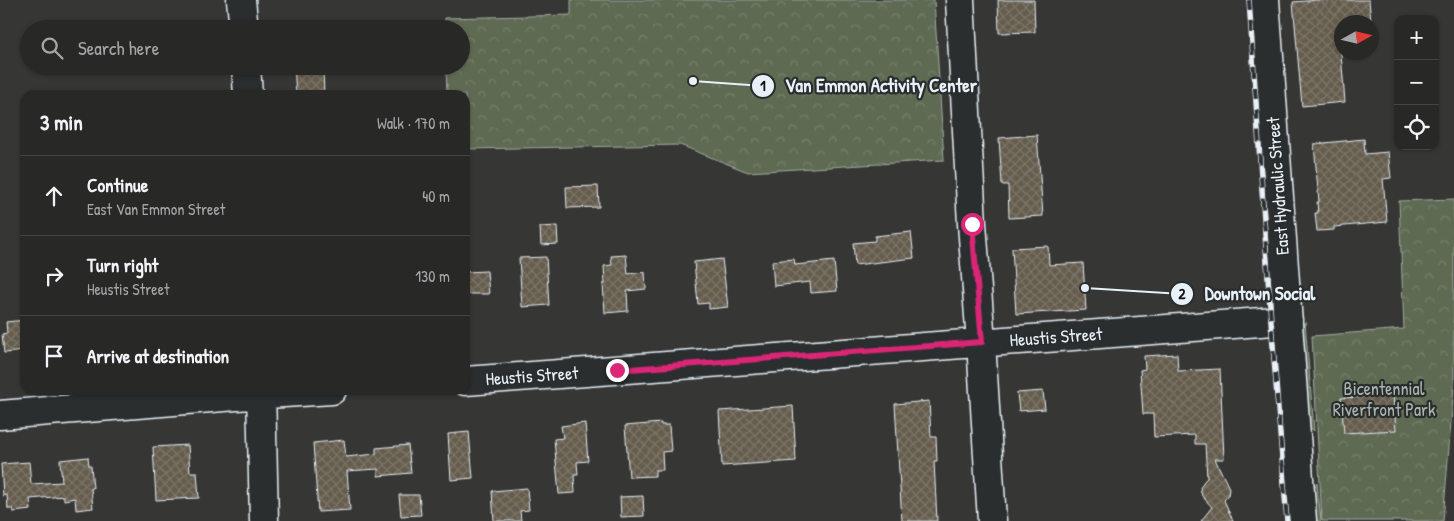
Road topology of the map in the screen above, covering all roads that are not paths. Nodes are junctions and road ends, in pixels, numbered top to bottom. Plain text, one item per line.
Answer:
1 (241, 0) edge
2 (960, 0) edge
3 (1265, 0) edge
4 (243, 20) edge
5 (247, 75) edge
6 (248, 90) edge
7 (1288, 320) junction
8 (982, 342) junction
9 (470, 381) edge
10 (227, 395) edge
11 (261, 395) edge
12 (0, 415) edge
13 (264, 521) edge
14 (992, 521) edge
15 (1302, 521) edge

1 - 4 street
2 - 8 street
3 - 7 street, East Hydraulic Street
5 - 6 street
7 - 8 street, Heustis Street
7 - 15 street, East Hydraulic Street
8 - 9 street, Heustis Street
8 - 14 street
10 - 12 street
11 - 13 street

